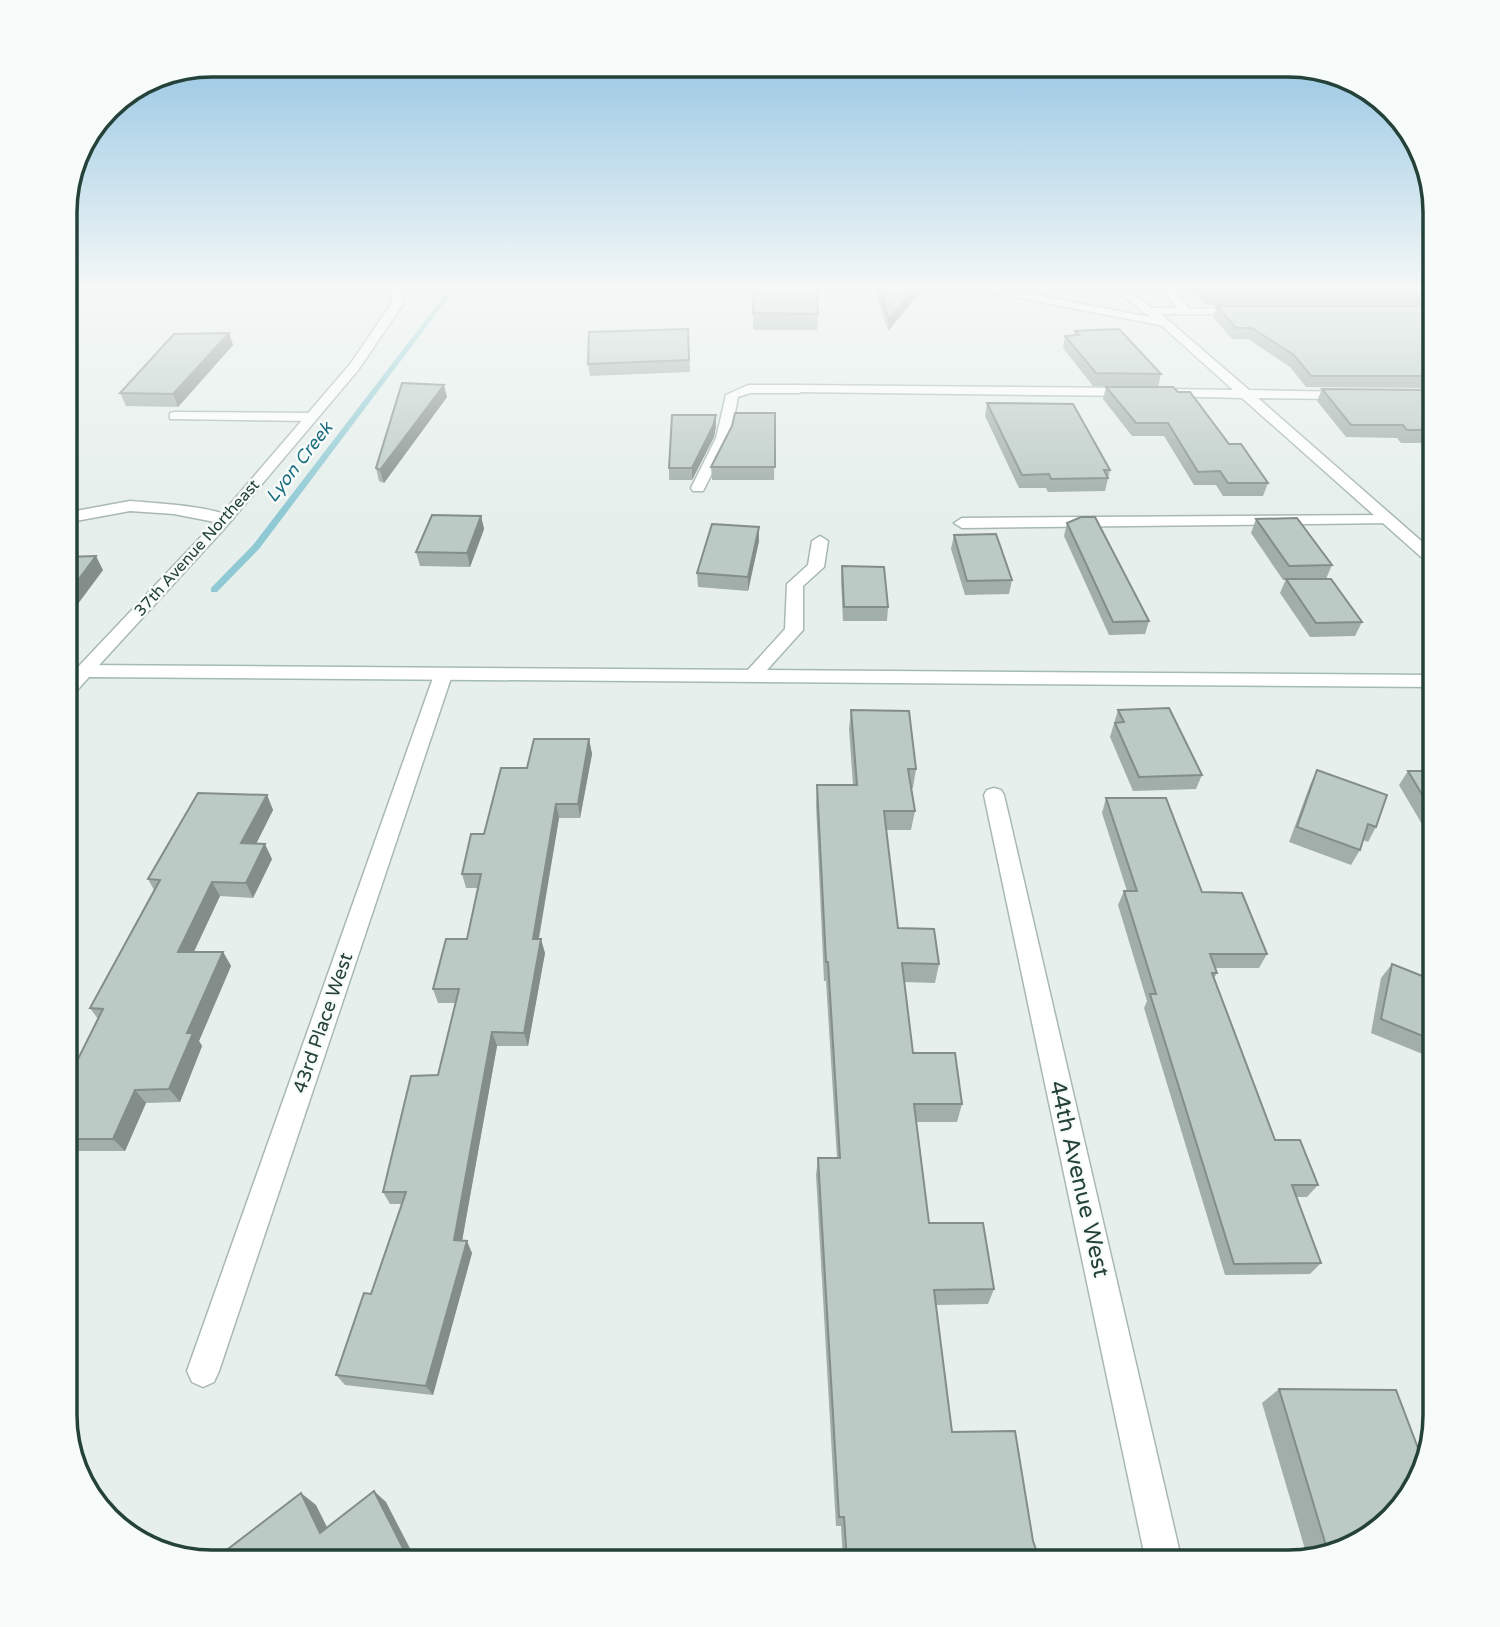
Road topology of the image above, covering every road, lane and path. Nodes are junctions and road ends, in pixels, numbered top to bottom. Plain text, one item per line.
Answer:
1 (358, 361) edge
2 (1207, 361) edge
3 (1242, 393) junction
4 (1360, 395) edge
5 (175, 416) edge
6 (311, 417) junction
7 (698, 488) dead end
8 (77, 516) edge
9 (225, 519) junction
10 (1387, 520) junction
11 (962, 523) dead end
12 (820, 541) dead end
13 (1423, 551) edge
14 (84, 671) junction
15 (443, 675) junction
16 (752, 676) junction
17 (77, 679) edge
18 (1423, 681) edge
19 (995, 795) dead end
20 (202, 1371) dead end
21 (1161, 1550) edge

1 - 6 street, 37th Avenue Northeast
2 - 3 street
3 - 4 street
3 - 7 street
3 - 10 street
5 - 6 street
6 - 9 street, 37th Avenue Northeast
8 - 9 street
9 - 14 street, 37th Avenue Northeast
10 - 11 street
10 - 13 street
12 - 16 street
14 - 15 street
14 - 17 street, 37th Avenue Northeast
15 - 16 street
15 - 20 street, 43rd Place West
16 - 18 street
19 - 21 street, 44th Avenue West

